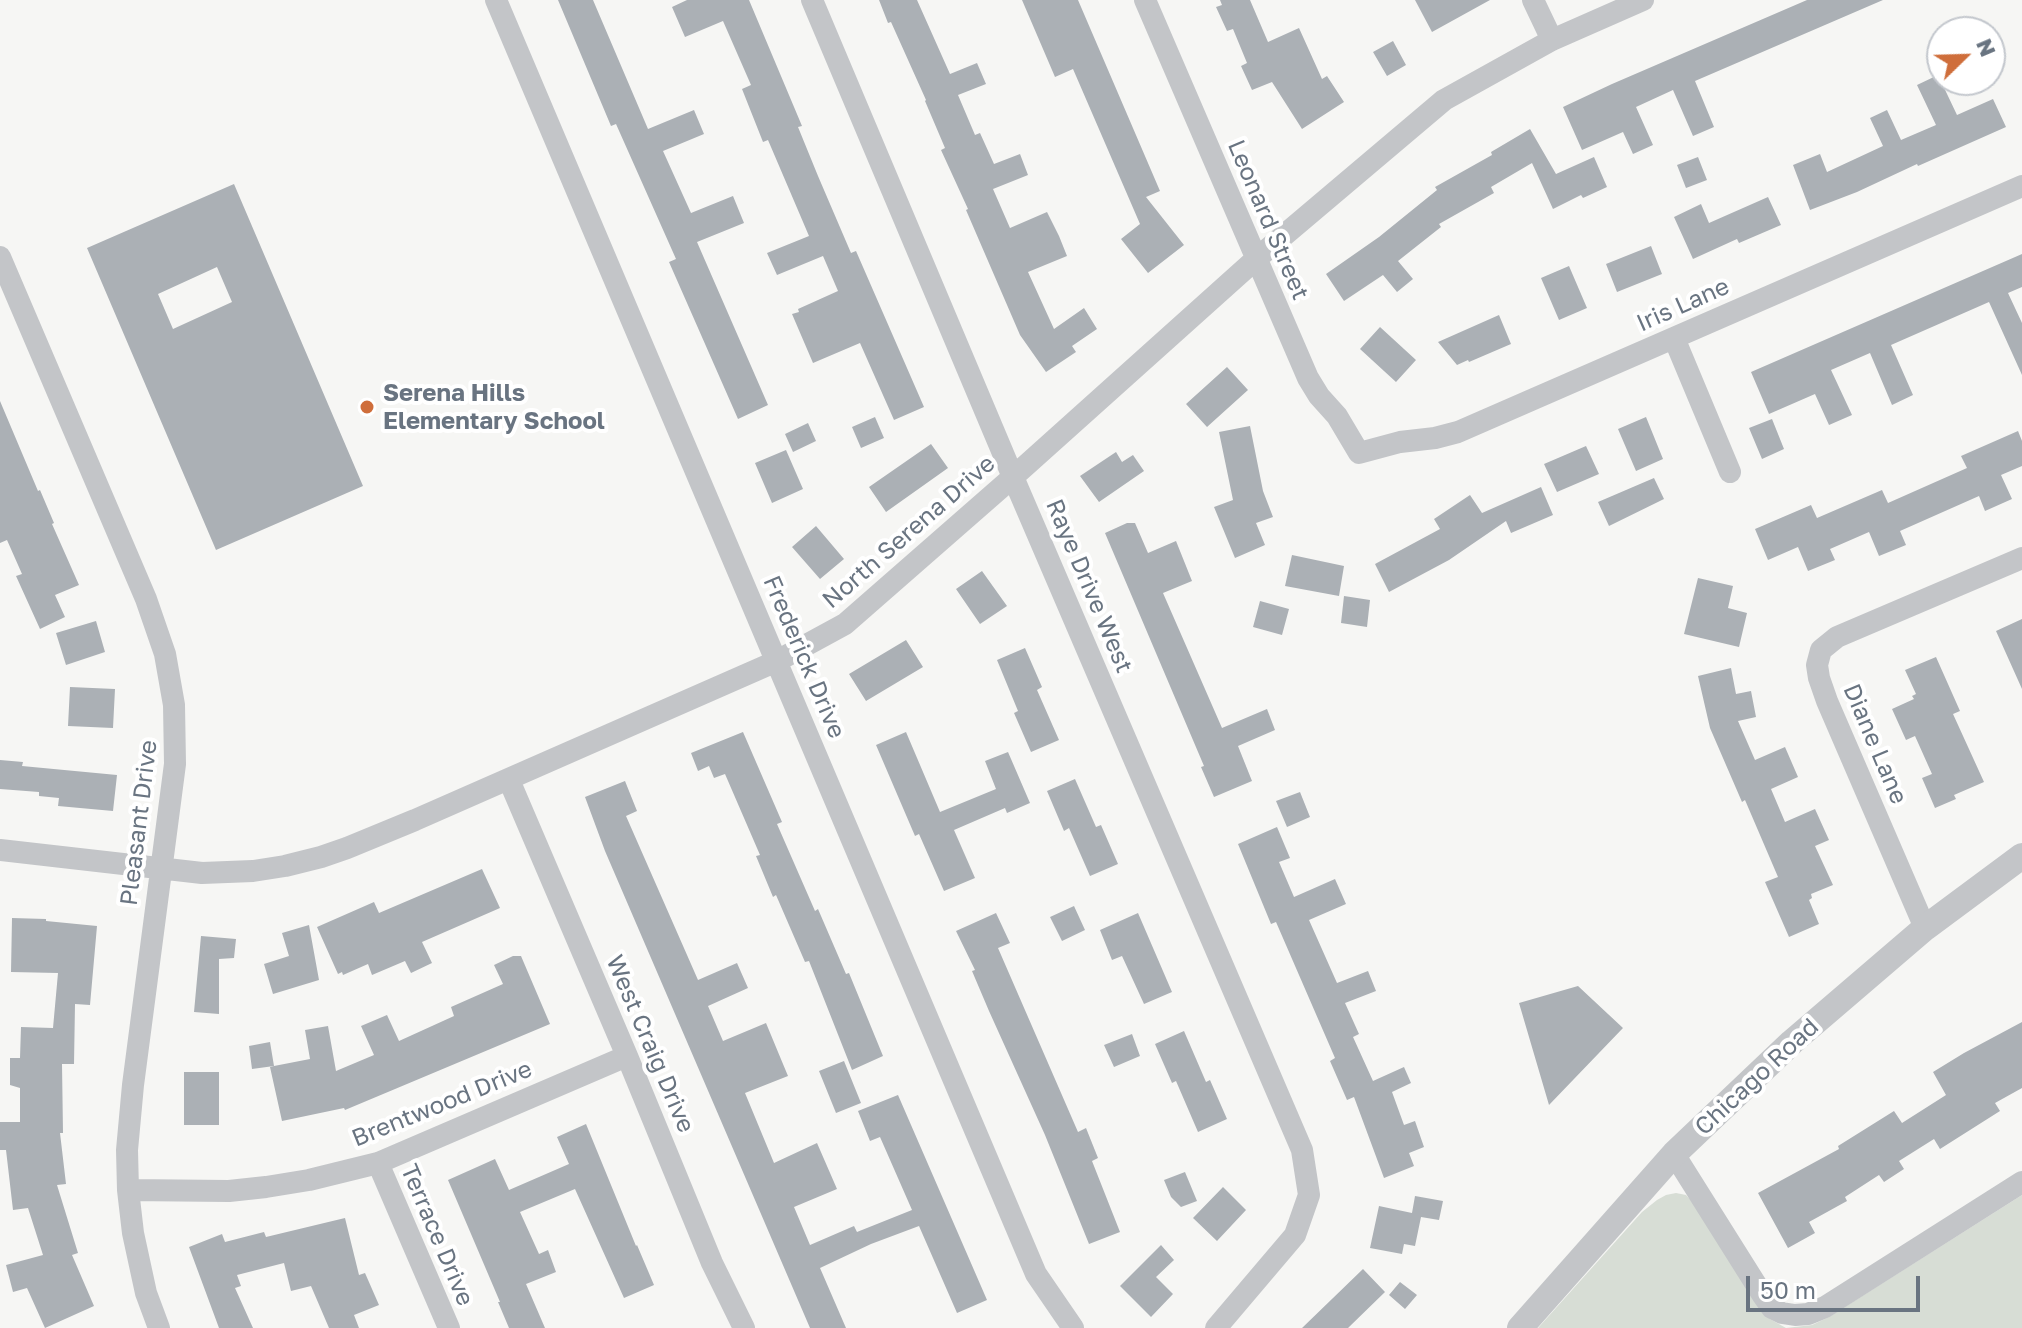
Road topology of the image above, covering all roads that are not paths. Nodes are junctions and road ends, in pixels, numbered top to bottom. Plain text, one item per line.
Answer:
1 (496, 0) edge
2 (812, 0) edge
3 (1145, 0) edge
4 (1533, 0) edge
5 (1643, 0) edge
6 (1552, 40) junction
7 (2022, 186) edge
8 (0, 257) edge
9 (1256, 259) junction
10 (1674, 338) junction
11 (1359, 453) joint
12 (1730, 472) dead end
13 (1013, 477) junction
14 (2022, 558) edge
15 (777, 661) junction
16 (509, 780) junction
17 (0, 850) edge
18 (2022, 856) edge
19 (160, 869) junction
20 (1925, 928) junction
21 (627, 1056) junction
22 (1674, 1154) junction
23 (378, 1163) junction
24 (2022, 1182) edge
25 (128, 1190) junction
26 (159, 1328) edge
27 (449, 1328) edge
28 (744, 1328) edge
29 (1073, 1328) edge
30 (1216, 1328) edge
31 (1520, 1328) edge

1 - 15 street, Frederick Drive
2 - 13 street, Raye Drive West
3 - 9 street, Leonard Street
4 - 6 street
5 - 6 street, North Serena Drive
6 - 9 street, North Serena Drive
7 - 10 street, Iris Lane
8 - 19 street, Pleasant Drive
9 - 11 street, Leonard Street
9 - 13 street, North Serena Drive
10 - 11 street, Iris Lane
10 - 12 street
13 - 15 street, North Serena Drive
13 - 30 street, Raye Drive West
14 - 20 street, Diane Lane
15 - 16 street, North Serena Drive
15 - 29 street, Frederick Drive
16 - 19 street, North Serena Drive
16 - 21 street, West Craig Drive
17 - 19 street, North Serena Drive
18 - 20 street, Chicago Road
19 - 25 street, Pleasant Drive
20 - 22 street, Chicago Road
21 - 23 street, Brentwood Drive
21 - 28 street, West Craig Drive
22 - 24 street
22 - 31 street, Chicago Road
23 - 25 street, Brentwood Drive
23 - 27 street, Terrace Drive
25 - 26 street, Pleasant Drive

